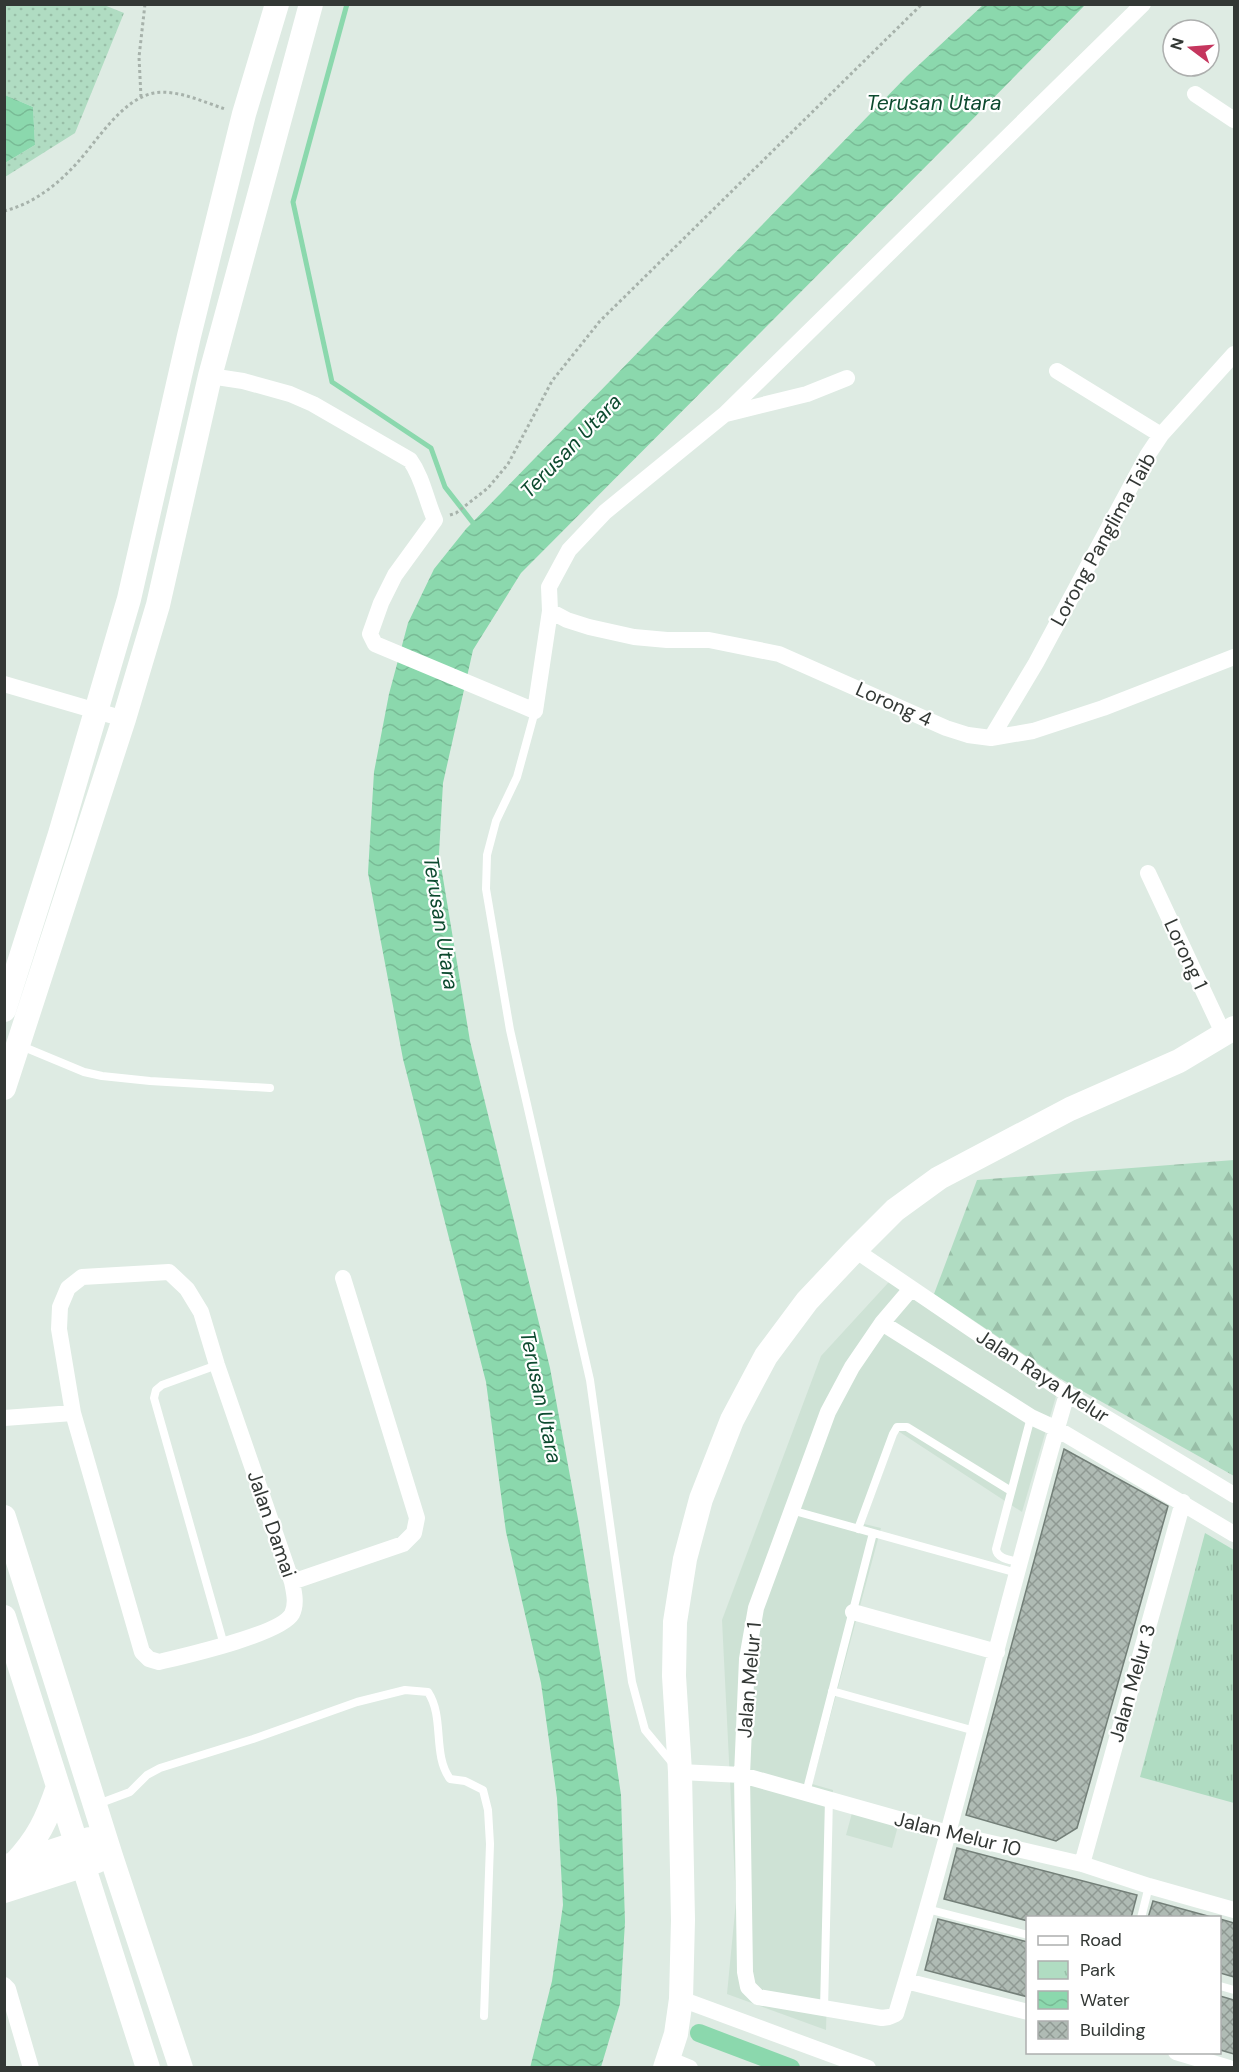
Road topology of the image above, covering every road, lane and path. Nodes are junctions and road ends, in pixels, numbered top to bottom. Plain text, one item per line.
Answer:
1 (145, 4) edge
2 (278, 4) edge
3 (311, 4) edge
4 (922, 4) edge
5 (1143, 4) edge
6 (1195, 94) dead end
7 (141, 97) junction
8 (244, 114) junction
9 (1234, 120) edge
10 (279, 123) junction
11 (4, 211) edge
12 (1234, 354) edge
13 (1057, 371) dead end
14 (210, 376) junction
15 (847, 378) dead end
16 (725, 414) junction
17 (1161, 435) junction
18 (456, 513) dead end
19 (550, 610) junction
20 (1234, 657) edge
21 (4, 684) edge
22 (531, 709) junction
23 (96, 711) junction
24 (124, 718) junction
25 (991, 738) junction
26 (1148, 873) dead end
27 (4, 1010) edge
28 (1229, 1031) edge
29 (18, 1045) junction
30 (4, 1088) edge
31 (270, 1088) dead end
32 (855, 1250) junction
33 (343, 1278) dead end
34 (911, 1289) junction
35 (882, 1323) junction
36 (217, 1365) junction
37 (1067, 1394) junction
38 (73, 1413) junction
39 (1031, 1417) junction
40 (4, 1418) edge
41 (1057, 1429) junction
42 (1011, 1491) junction
43 (1234, 1495) edge
44 (1183, 1502) junction
45 (791, 1510) junction
46 (4, 1517) edge
47 (858, 1529) junction
48 (873, 1533) junction
49 (1234, 1534) edge
50 (1018, 1568) junction
51 (292, 1582) junction
52 (853, 1612) junction
53 (4, 1617) edge
54 (224, 1646) junction
55 (997, 1652) junction
56 (832, 1691) junction
57 (975, 1731) junction
58 (680, 1772) junction
59 (742, 1775) junction
60 (58, 1786) junction
61 (806, 1793) junction
62 (829, 1799) junction
63 (94, 1806) junction
64 (948, 1833) junction
65 (107, 1846) junction
66 (80, 1855) junction
67 (1082, 1864) junction
68 (9, 1865) edge
69 (1149, 1886) junction
70 (4, 1891) edge
71 (927, 1909) junction
72 (1234, 1910) edge
73 (1141, 1916) edge
74 (1026, 1934) edge
75 (906, 1981) junction
76 (4, 1985) edge
77 (681, 1998) junction
78 (824, 2009) junction
79 (1026, 2011) edge
80 (484, 2016) dead end
81 (1183, 2054) edge
82 (674, 2065) edge
83 (31, 2067) edge
84 (148, 2067) edge
85 (181, 2067) edge
86 (868, 2067) edge
87 (1229, 2067) edge

1 - 7 path
2 - 8 street
3 - 10 street
4 - 18 path
5 - 16 street
6 - 9 street
7 - 8 path
7 - 11 path
8 - 10 street
8 - 23 street
10 - 14 street
12 - 17 street, Lorong Panglima Taib
13 - 17 street
14 - 22 street
14 - 24 street
15 - 16 street
16 - 19 street
17 - 25 street, Lorong Panglima Taib
19 - 22 street
19 - 25 street, Lorong 4
20 - 25 street, Lorong 4
21 - 23 street
22 - 58 lane
23 - 24 street
23 - 27 street
24 - 29 street
26 - 28 street, Lorong 1
28 - 32 street
29 - 30 street
29 - 31 lane
32 - 34 street, Jalan Raya Melur
32 - 58 street
33 - 51 street
34 - 35 street, Jalan Melur 1
34 - 37 street, Jalan Raya Melur
35 - 39 street
35 - 45 street, Jalan Melur 1
36 - 38 street, Jalan Damai
36 - 51 street, Jalan Damai
36 - 54 lane
37 - 41 street
37 - 43 street, Jalan Raya Melur
38 - 40 street
38 - 54 street, Jalan Damai
39 - 41 street
39 - 42 lane
41 - 44 street
41 - 50 street
42 - 47 lane
42 - 50 lane
44 - 49 street
44 - 67 street, Jalan Melur 3
45 - 47 lane
45 - 59 street, Jalan Melur 1
46 - 63 street
47 - 48 lane
48 - 50 lane
48 - 52 lane
50 - 55 street
51 - 54 street, Jalan Damai
52 - 55 street
52 - 56 lane
53 - 60 street
55 - 57 street
56 - 57 lane
56 - 61 lane
57 - 64 street
58 - 59 street, Jalan Melur 10
58 - 77 street
59 - 61 street, Jalan Melur 10
59 - 78 street, Jalan Melur 1
60 - 66 street
60 - 68 street
61 - 62 street, Jalan Melur 10
62 - 64 street, Jalan Melur 10
62 - 78 lane
63 - 65 street
63 - 80 lane
64 - 67 street, Jalan Melur 10
64 - 71 street
65 - 66 street
65 - 85 street
66 - 68 street
66 - 70 street
66 - 84 street
67 - 69 street, Jalan Melur 10
69 - 72 street, Jalan Melur 10
69 - 73 lane
71 - 74 lane
71 - 75 street
75 - 78 street
75 - 79 street
76 - 83 street
77 - 82 street
77 - 86 street
81 - 87 street

